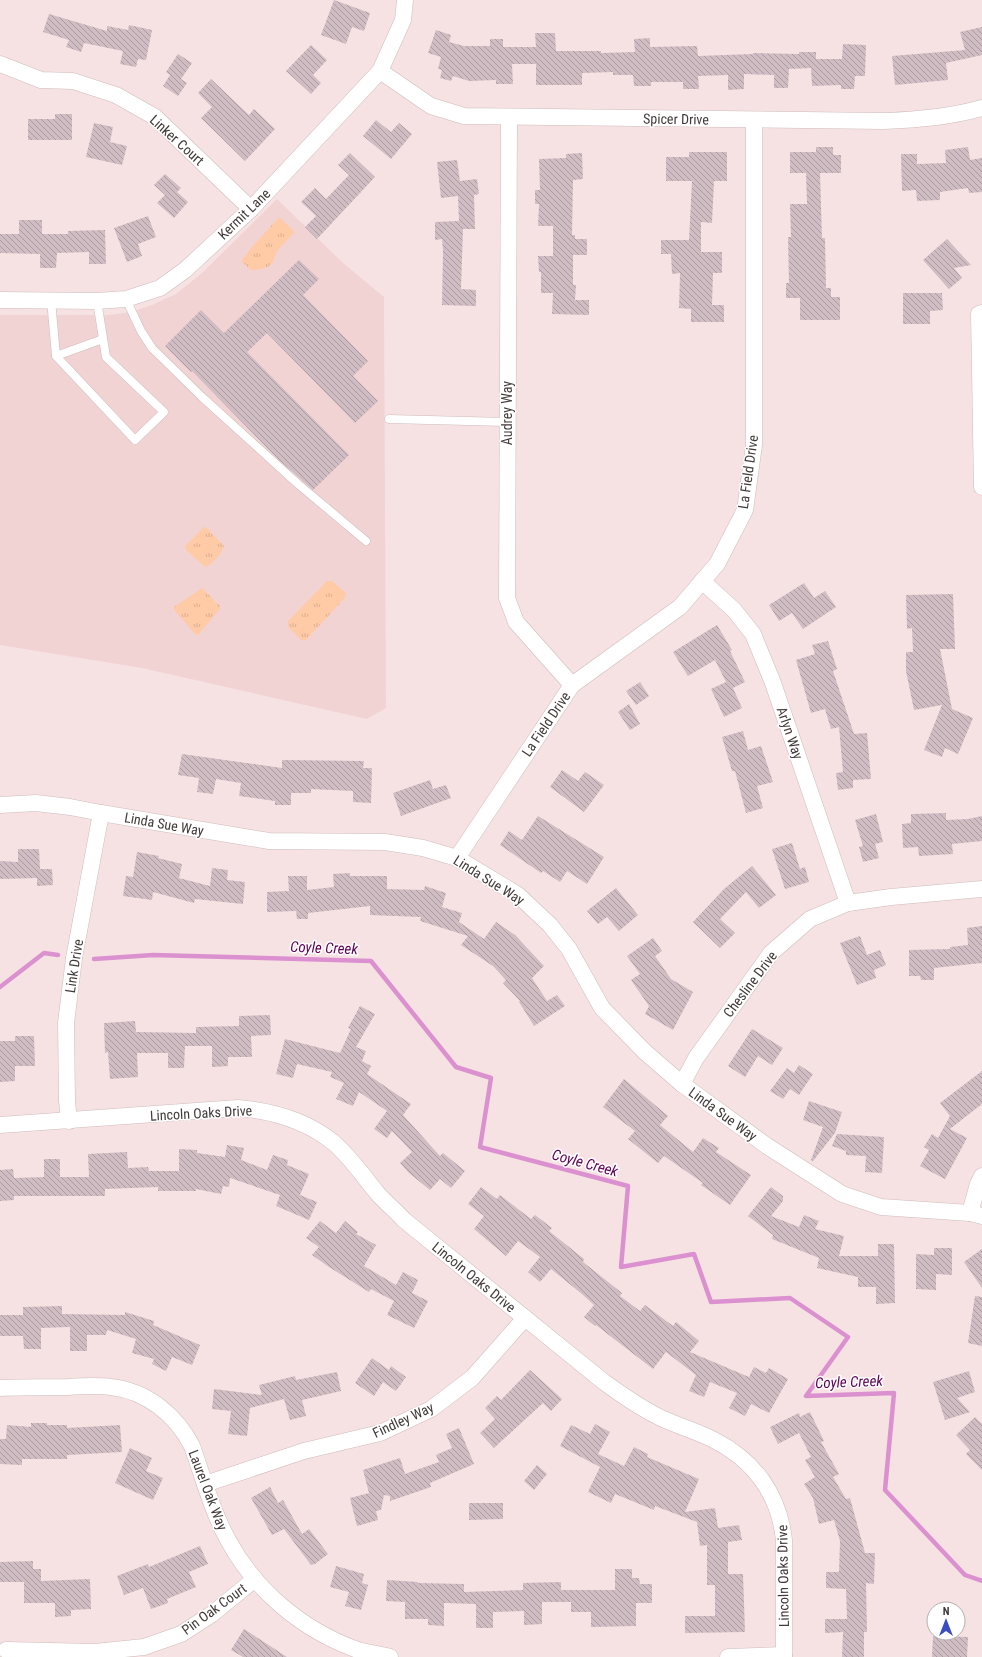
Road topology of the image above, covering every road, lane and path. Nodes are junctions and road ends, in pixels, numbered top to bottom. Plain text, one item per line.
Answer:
1 (405, 0) edge
2 (0, 64) edge
3 (380, 71) junction
4 (982, 108) edge
5 (509, 117) junction
6 (754, 120) junction
7 (251, 209) junction
8 (126, 299) junction
9 (0, 300) edge
10 (51, 300) junction
11 (97, 301) junction
12 (982, 313) edge
13 (103, 339) junction
14 (56, 356) junction
15 (389, 419) dead end
16 (507, 422) junction
17 (982, 487) edge
18 (366, 541) dead end
19 (702, 581) junction
20 (572, 685) junction
21 (0, 805) edge
22 (101, 813) junction
23 (457, 858) junction
24 (982, 889) edge
25 (848, 903) junction
26 (682, 1084) junction
27 (69, 1121) junction
28 (0, 1125) edge
29 (982, 1176) edge
30 (976, 1215) edge
31 (525, 1318) junction
32 (0, 1388) edge
33 (205, 1484) junction
34 (255, 1578) junction
35 (6, 1650) dead end
36 (784, 1656) edge
37 (390, 1657) edge
38 (728, 1657) edge

1 - 3 street, Kermit Lane
2 - 7 street, Linker Court
3 - 5 street, Spicer Drive
3 - 7 street, Kermit Lane
4 - 6 street, Spicer Drive
5 - 6 street, Spicer Drive
5 - 16 street, Audrey Way
6 - 19 street, La Field Drive
7 - 8 street, Kermit Lane
8 - 11 street, Kermit Lane
8 - 18 lane
9 - 10 street, Kermit Lane
10 - 11 street, Kermit Lane
10 - 14 lane
11 - 13 lane
12 - 17 street
13 - 14 lane
13 - 14 lane
15 - 16 lane
16 - 20 street, Audrey Way
19 - 20 street, La Field Drive
19 - 25 street, Arlyn Way
20 - 23 street, La Field Drive
21 - 22 street, Linda Sue Way
22 - 23 street, Linda Sue Way
22 - 27 street, Link Drive
23 - 26 street, Linda Sue Way
24 - 25 street, Chesline Drive
25 - 26 street, Chesline Drive
26 - 30 street, Linda Sue Way
27 - 28 street, Lincoln Oaks Drive
27 - 31 street, Lincoln Oaks Drive
29 - 30 street
31 - 33 street, Findley Way
31 - 36 street, Lincoln Oaks Drive
32 - 33 street, Laurel Oak Way
33 - 34 street, Laurel Oak Way
34 - 35 street, Pin Oak Court
34 - 37 street, Laurel Oak Way
36 - 38 street

